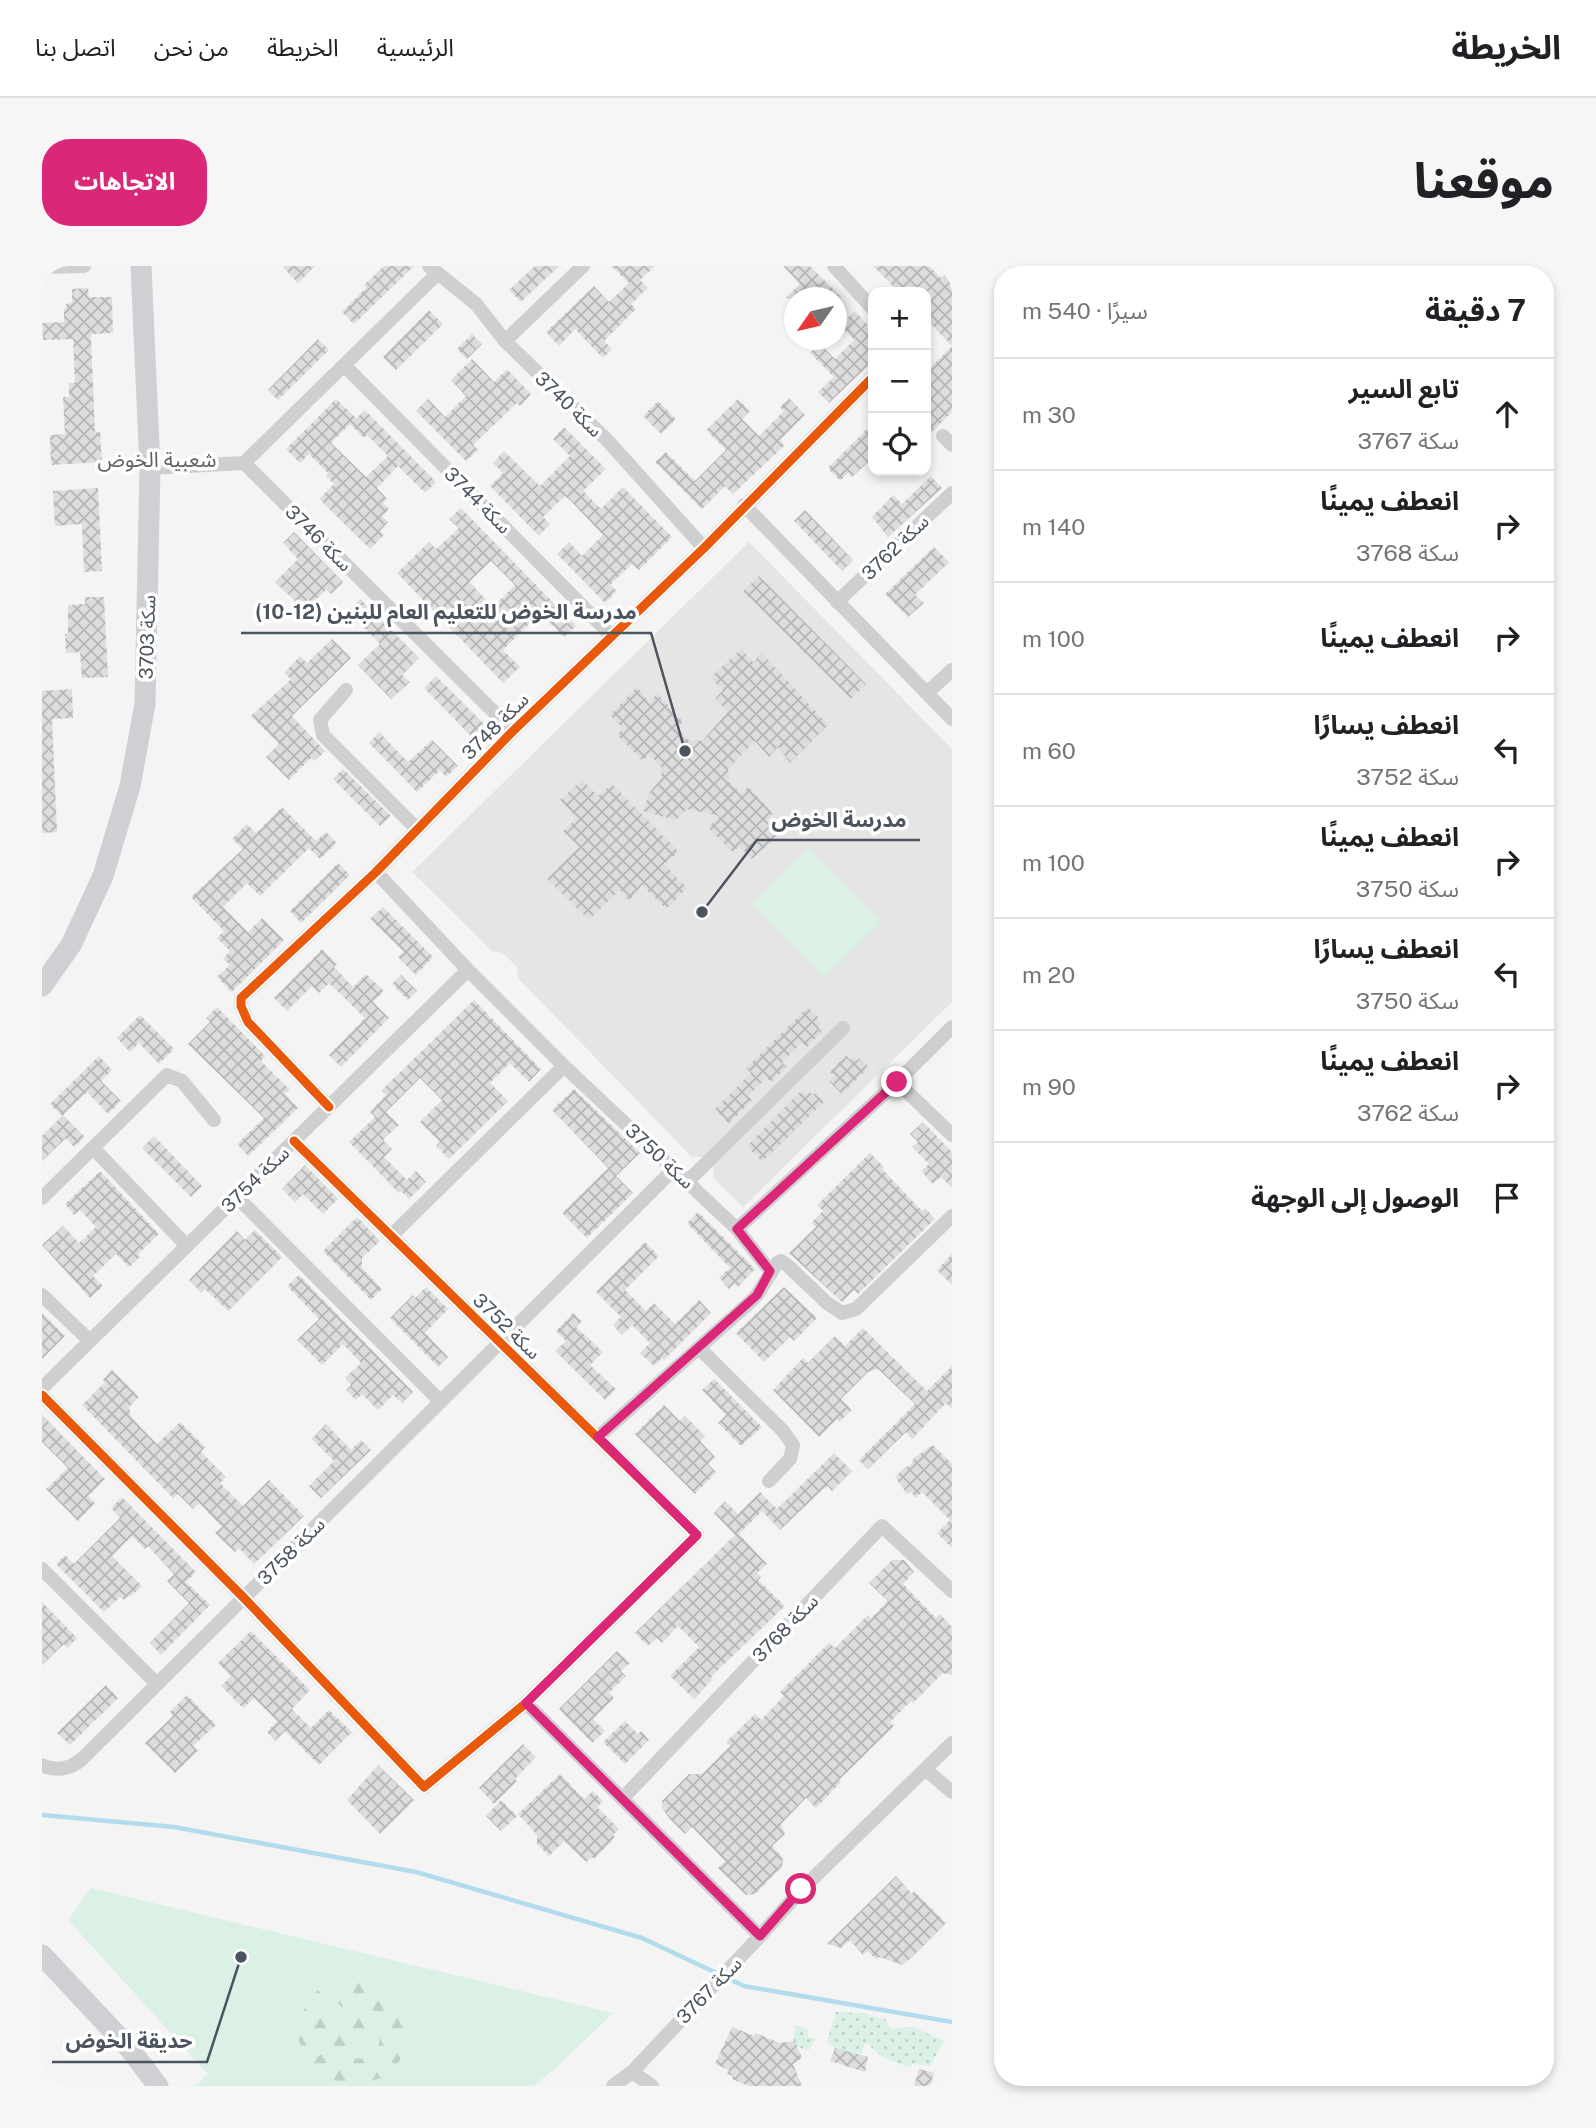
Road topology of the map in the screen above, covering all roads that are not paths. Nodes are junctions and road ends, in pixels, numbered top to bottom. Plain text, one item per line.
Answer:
1 (84, 266) edge
2 (141, 266) edge
3 (583, 266) edge
4 (834, 266) edge
5 (42, 267) edge
6 (433, 270) edge
7 (868, 303) edge
8 (505, 341) junction
9 (344, 365) junction
10 (868, 382) edge
11 (244, 463) junction
12 (150, 468) junction
13 (952, 493) edge
14 (744, 505) junction
15 (704, 548) junction
16 (837, 602) junction
17 (612, 636) junction
18 (952, 670) edge
19 (346, 690) dead end
20 (927, 693) junction
21 (952, 719) edge
22 (513, 731) junction
23 (417, 829) junction
24 (376, 872) junction
25 (468, 970) junction
26 (42, 986) edge
27 (952, 1027) edge
28 (843, 1028) dead end
29 (564, 1066) junction
30 (897, 1082) junction
31 (329, 1107) junction
32 (214, 1120) dead end
33 (952, 1135) edge
34 (294, 1141) junction
35 (94, 1149) junction
36 (674, 1169) junction
37 (688, 1181) junction
38 (237, 1197) junction
39 (42, 1198) edge
40 (952, 1216) edge
41 (737, 1229) junction
42 (391, 1236) junction
43 (187, 1245) junction
44 (770, 1271) junction
45 (42, 1295) edge
46 (90, 1340) junction
47 (499, 1343) junction
48 (699, 1348) junction
49 (42, 1388) edge
50 (42, 1395) edge
51 (440, 1401) junction
52 (598, 1437) junction
53 (769, 1481) dead end
54 (42, 1570) edge
55 (952, 1591) edge
56 (244, 1598) junction
57 (157, 1684) junction
58 (526, 1703) junction
59 (952, 1743) edge
60 (42, 1765) edge
61 (926, 1770) junction
62 (952, 1793) edge
63 (623, 1798) junction
64 (760, 1936) junction
65 (42, 1955) edge
66 (632, 2071) junction
67 (158, 2086) edge
68 (613, 2086) edge
69 (652, 2086) edge

1 - 5 street
2 - 12 street, سكة 3703
3 - 8 street
4 - 7 street
6 - 8 street, سكة 3740
6 - 9 street
8 - 15 street, سكة 3740
9 - 11 street
9 - 17 street, سكة 3744
10 - 14 street, سكة 3748
11 - 12 street
11 - 22 street, سكة 3746
12 - 26 street, سكة 3703
13 - 16 street, سكة 3762
14 - 15 street, سكة 3748
14 - 16 street
15 - 17 street, سكة 3748
16 - 20 street
17 - 22 street, سكة 3748
18 - 20 street
19 - 23 street
20 - 21 street
22 - 23 street, سكة 3748
23 - 24 street, سكة 3748
24 - 25 street, سكة 3750
24 - 31 street, سكة 3748
25 - 29 street, سكة 3750
25 - 31 street, سكة 3754
27 - 30 street
28 - 37 street
29 - 36 street, سكة 3750
29 - 42 street
30 - 33 street
30 - 41 street
31 - 34 street, سكة 3754
32 - 35 street
34 - 38 street, سكة 3754
34 - 42 street, سكة 3752
35 - 39 street
35 - 43 street
36 - 37 street, سكة 3750
36 - 47 street, سكة 3758
37 - 41 street, سكة 3750
38 - 43 street, سكة 3754
38 - 51 street
40 - 44 street
41 - 44 street, سكة 3750
42 - 47 street, سكة 3752
43 - 46 street, سكة 3754
44 - 48 street
45 - 46 street
46 - 49 street, سكة 3754
47 - 51 street, سكة 3758
47 - 52 street, سكة 3752
48 - 52 street
48 - 53 street
50 - 56 street
51 - 56 street, سكة 3758
52 - 58 street, سكة 3752
54 - 57 street
55 - 63 street, سكة 3768
56 - 57 street, سكة 3758
56 - 58 street
57 - 60 street, سكة 3758
58 - 63 street
59 - 61 street, سكة 3767
61 - 62 street
61 - 64 street, سكة 3767
63 - 64 street
64 - 66 street, سكة 3767
65 - 67 street
66 - 68 street, سكة 3767
66 - 69 street

